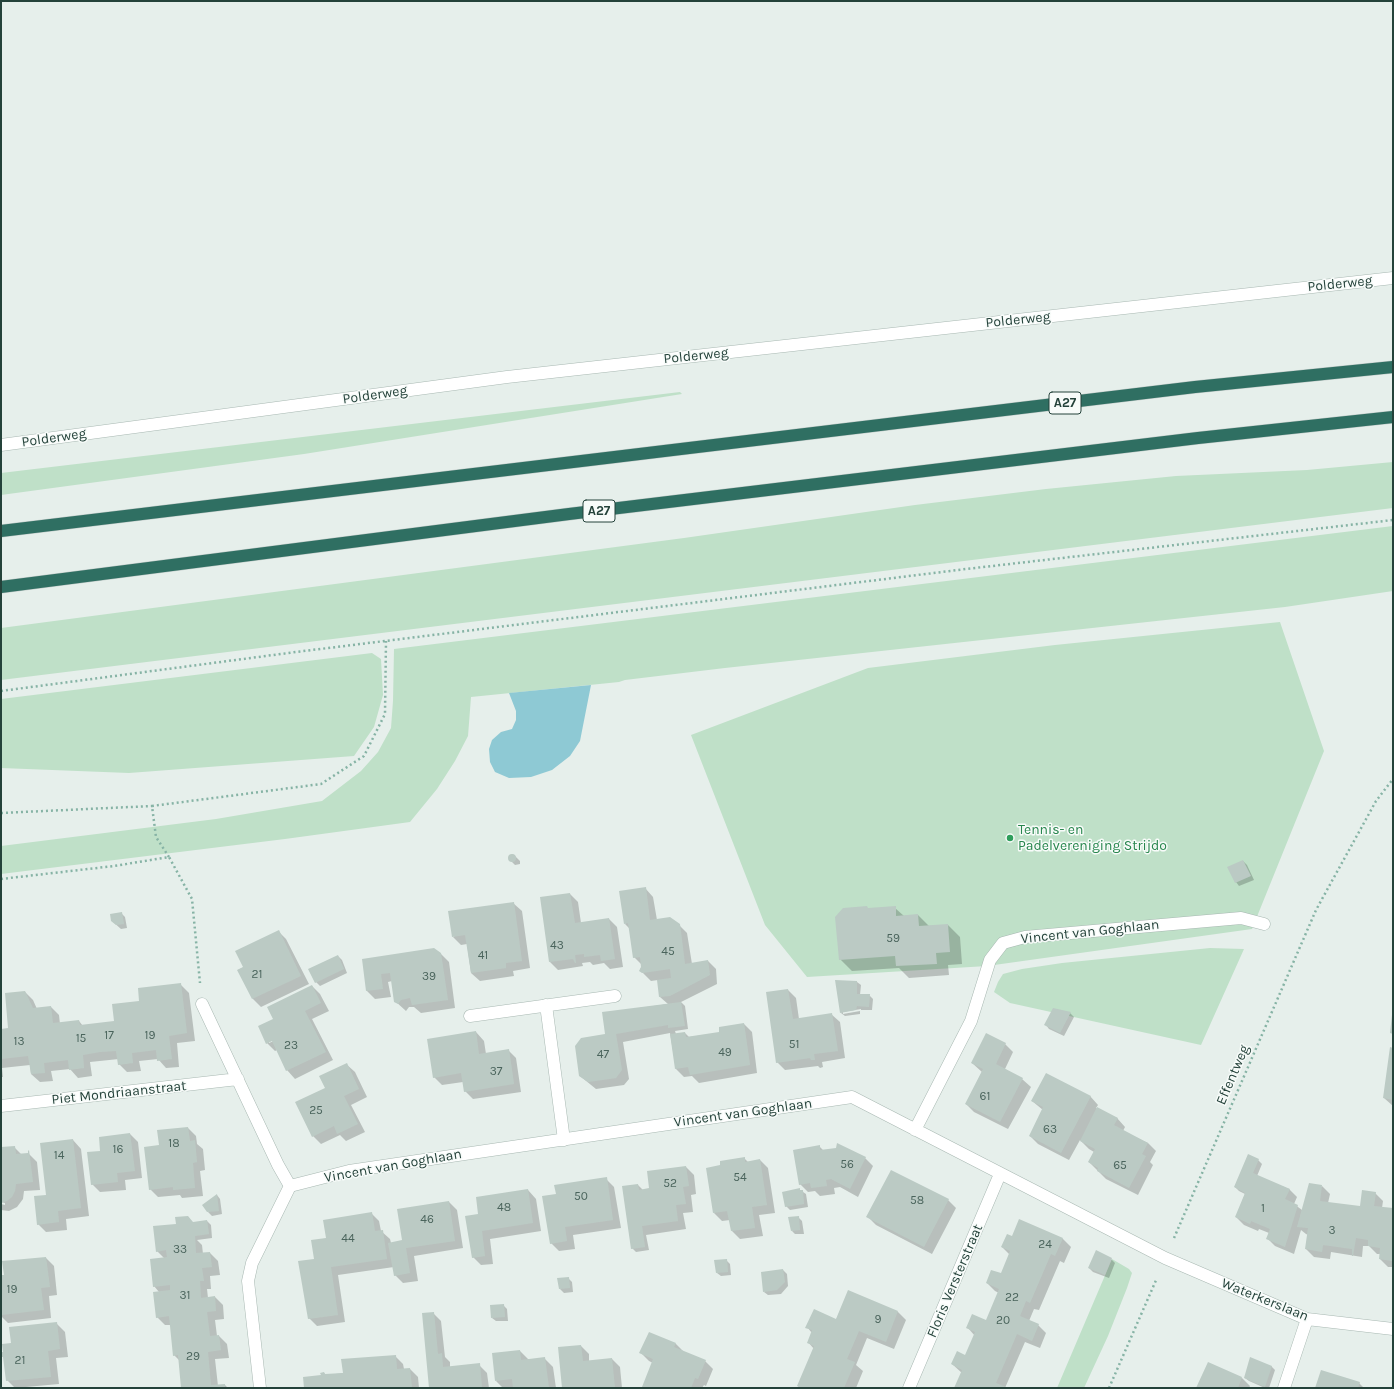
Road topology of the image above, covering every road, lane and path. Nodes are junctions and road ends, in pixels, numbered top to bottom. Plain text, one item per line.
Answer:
1 (1393, 278) edge
2 (1393, 367) edge
3 (1393, 417) edge
4 (1, 445) edge
5 (1393, 520) edge
6 (1, 531) edge
7 (1, 587) edge
8 (386, 641) junction
9 (1, 691) edge
10 (1393, 779) edge
11 (152, 806) junction
12 (1, 813) edge
13 (169, 858) junction
14 (1, 879) edge
15 (1264, 924) dead end
16 (615, 996) dead end
17 (202, 1004) joint
18 (546, 1005) junction
19 (470, 1016) dead end
20 (238, 1080) junction
21 (1, 1106) edge
22 (915, 1130) junction
23 (564, 1140) junction
24 (1000, 1174) junction
25 (290, 1186) junction
26 (1165, 1258) junction
27 (1307, 1319) junction
28 (1393, 1329) edge
29 (260, 1388) edge
30 (909, 1388) edge
31 (1109, 1388) edge
32 (1284, 1388) edge

1 - 4 street, Polderweg
2 - 6 highway, A27
3 - 7 highway, A27
5 - 8 path
8 - 9 path
8 - 11 path
10 - 26 path, Effentweg
11 - 12 path
11 - 13 path
13 - 14 path
13 - 17 path
15 - 22 street, Vincent van Goghlaan
16 - 18 street
17 - 20 street
18 - 19 street
18 - 23 street
20 - 21 street, Piet Mondriaanstraat
20 - 25 street
22 - 23 street, Vincent van Goghlaan
22 - 24 street, Vincent van Goghlaan
23 - 25 street, Vincent van Goghlaan
24 - 26 street, Vincent van Goghlaan
24 - 30 street, Floris Versterstraat
25 - 29 street
26 - 27 street, Waterkerslaan
26 - 31 path, Effentweg
27 - 28 street, Waterkerslaan
27 - 32 street

